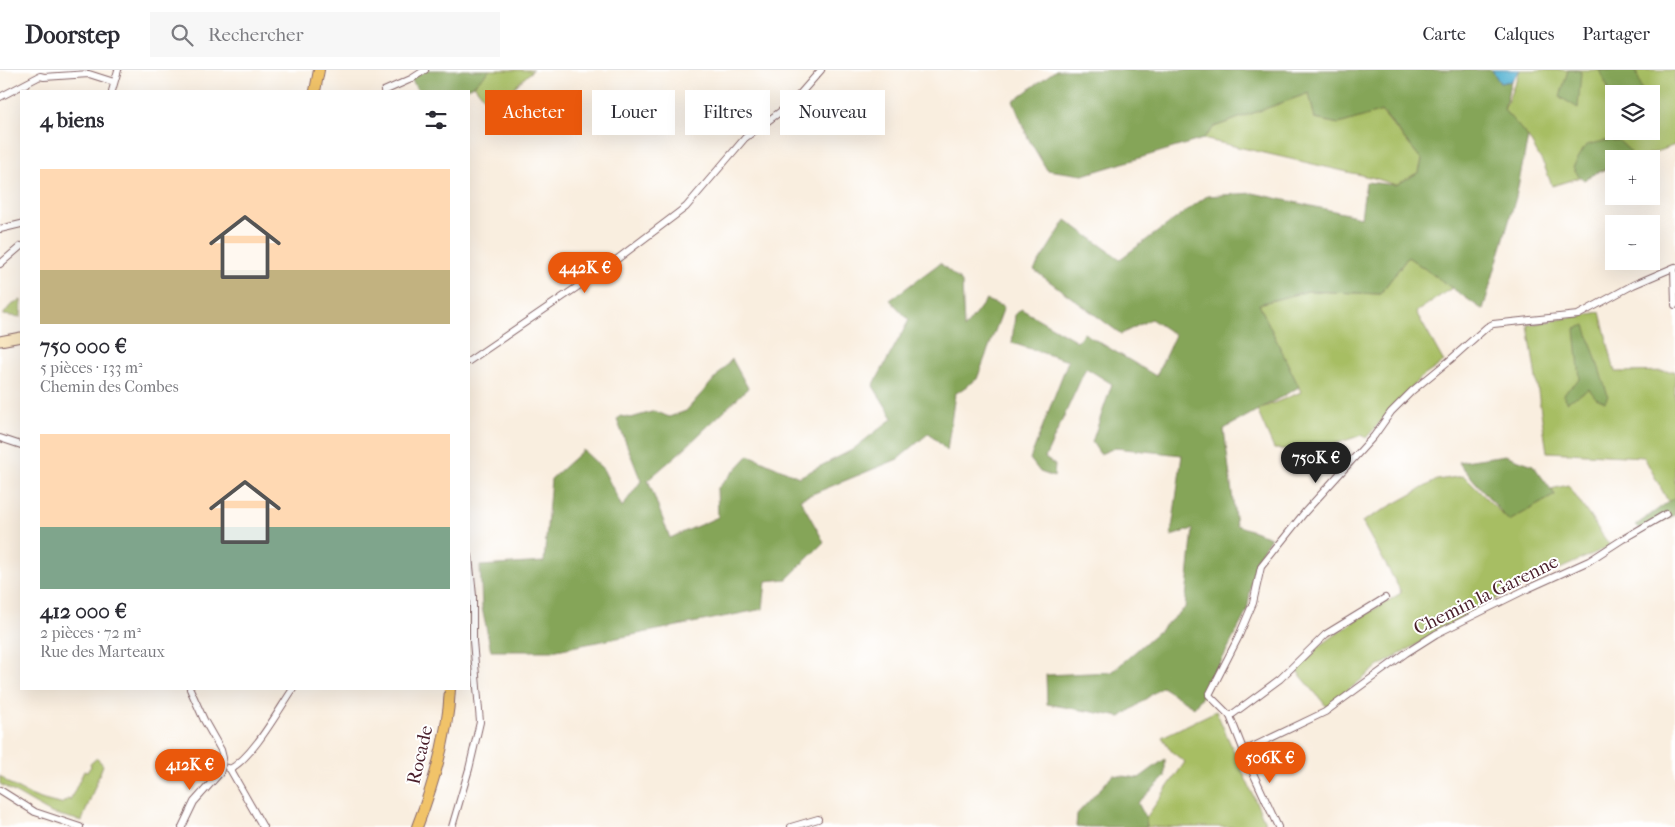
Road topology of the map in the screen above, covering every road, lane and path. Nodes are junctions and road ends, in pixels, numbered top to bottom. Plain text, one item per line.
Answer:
1 (118, 70) edge
2 (319, 70) edge
3 (425, 70) edge
4 (821, 70) edge
5 (39, 73) edge
6 (114, 82) junction
7 (112, 90) edge
8 (315, 90) edge
9 (386, 90) edge
10 (0, 97) edge
11 (20, 224) edge
12 (0, 230) edge
13 (20, 247) edge
14 (0, 264) edge
15 (1674, 268) edge
16 (1675, 304) edge
17 (20, 337) edge
18 (0, 341) edge
19 (470, 360) edge
20 (0, 438) edge
21 (20, 445) edge
22 (1666, 514) dead end
23 (470, 566) edge
24 (1385, 598) dead end
25 (190, 690) edge
26 (292, 690) edge
27 (450, 690) edge
28 (1230, 716) junction
29 (1243, 749) junction
30 (222, 766) junction
31 (230, 769) junction
32 (0, 790) edge
33 (818, 819) dead end
34 (80, 827) edge
35 (182, 827) edge
36 (263, 827) edge
37 (417, 827) edge
38 (452, 827) edge
39 (791, 827) edge
40 (1278, 827) edge

1 - 6 street
2 - 8 main road
3 - 9 street
4 - 19 street
5 - 6 street
5 - 10 street
6 - 7 street
11 - 12 street
13 - 14 street
15 - 16 street
15 - 28 street
17 - 18 street
20 - 21 street
22 - 29 street, Chemin la Garenne
23 - 38 street
24 - 28 street
25 - 30 street
26 - 31 street
27 - 37 main road, Rocade
28 - 29 street
29 - 40 street
30 - 31 street
30 - 35 street
31 - 36 street
32 - 34 street
33 - 39 street

